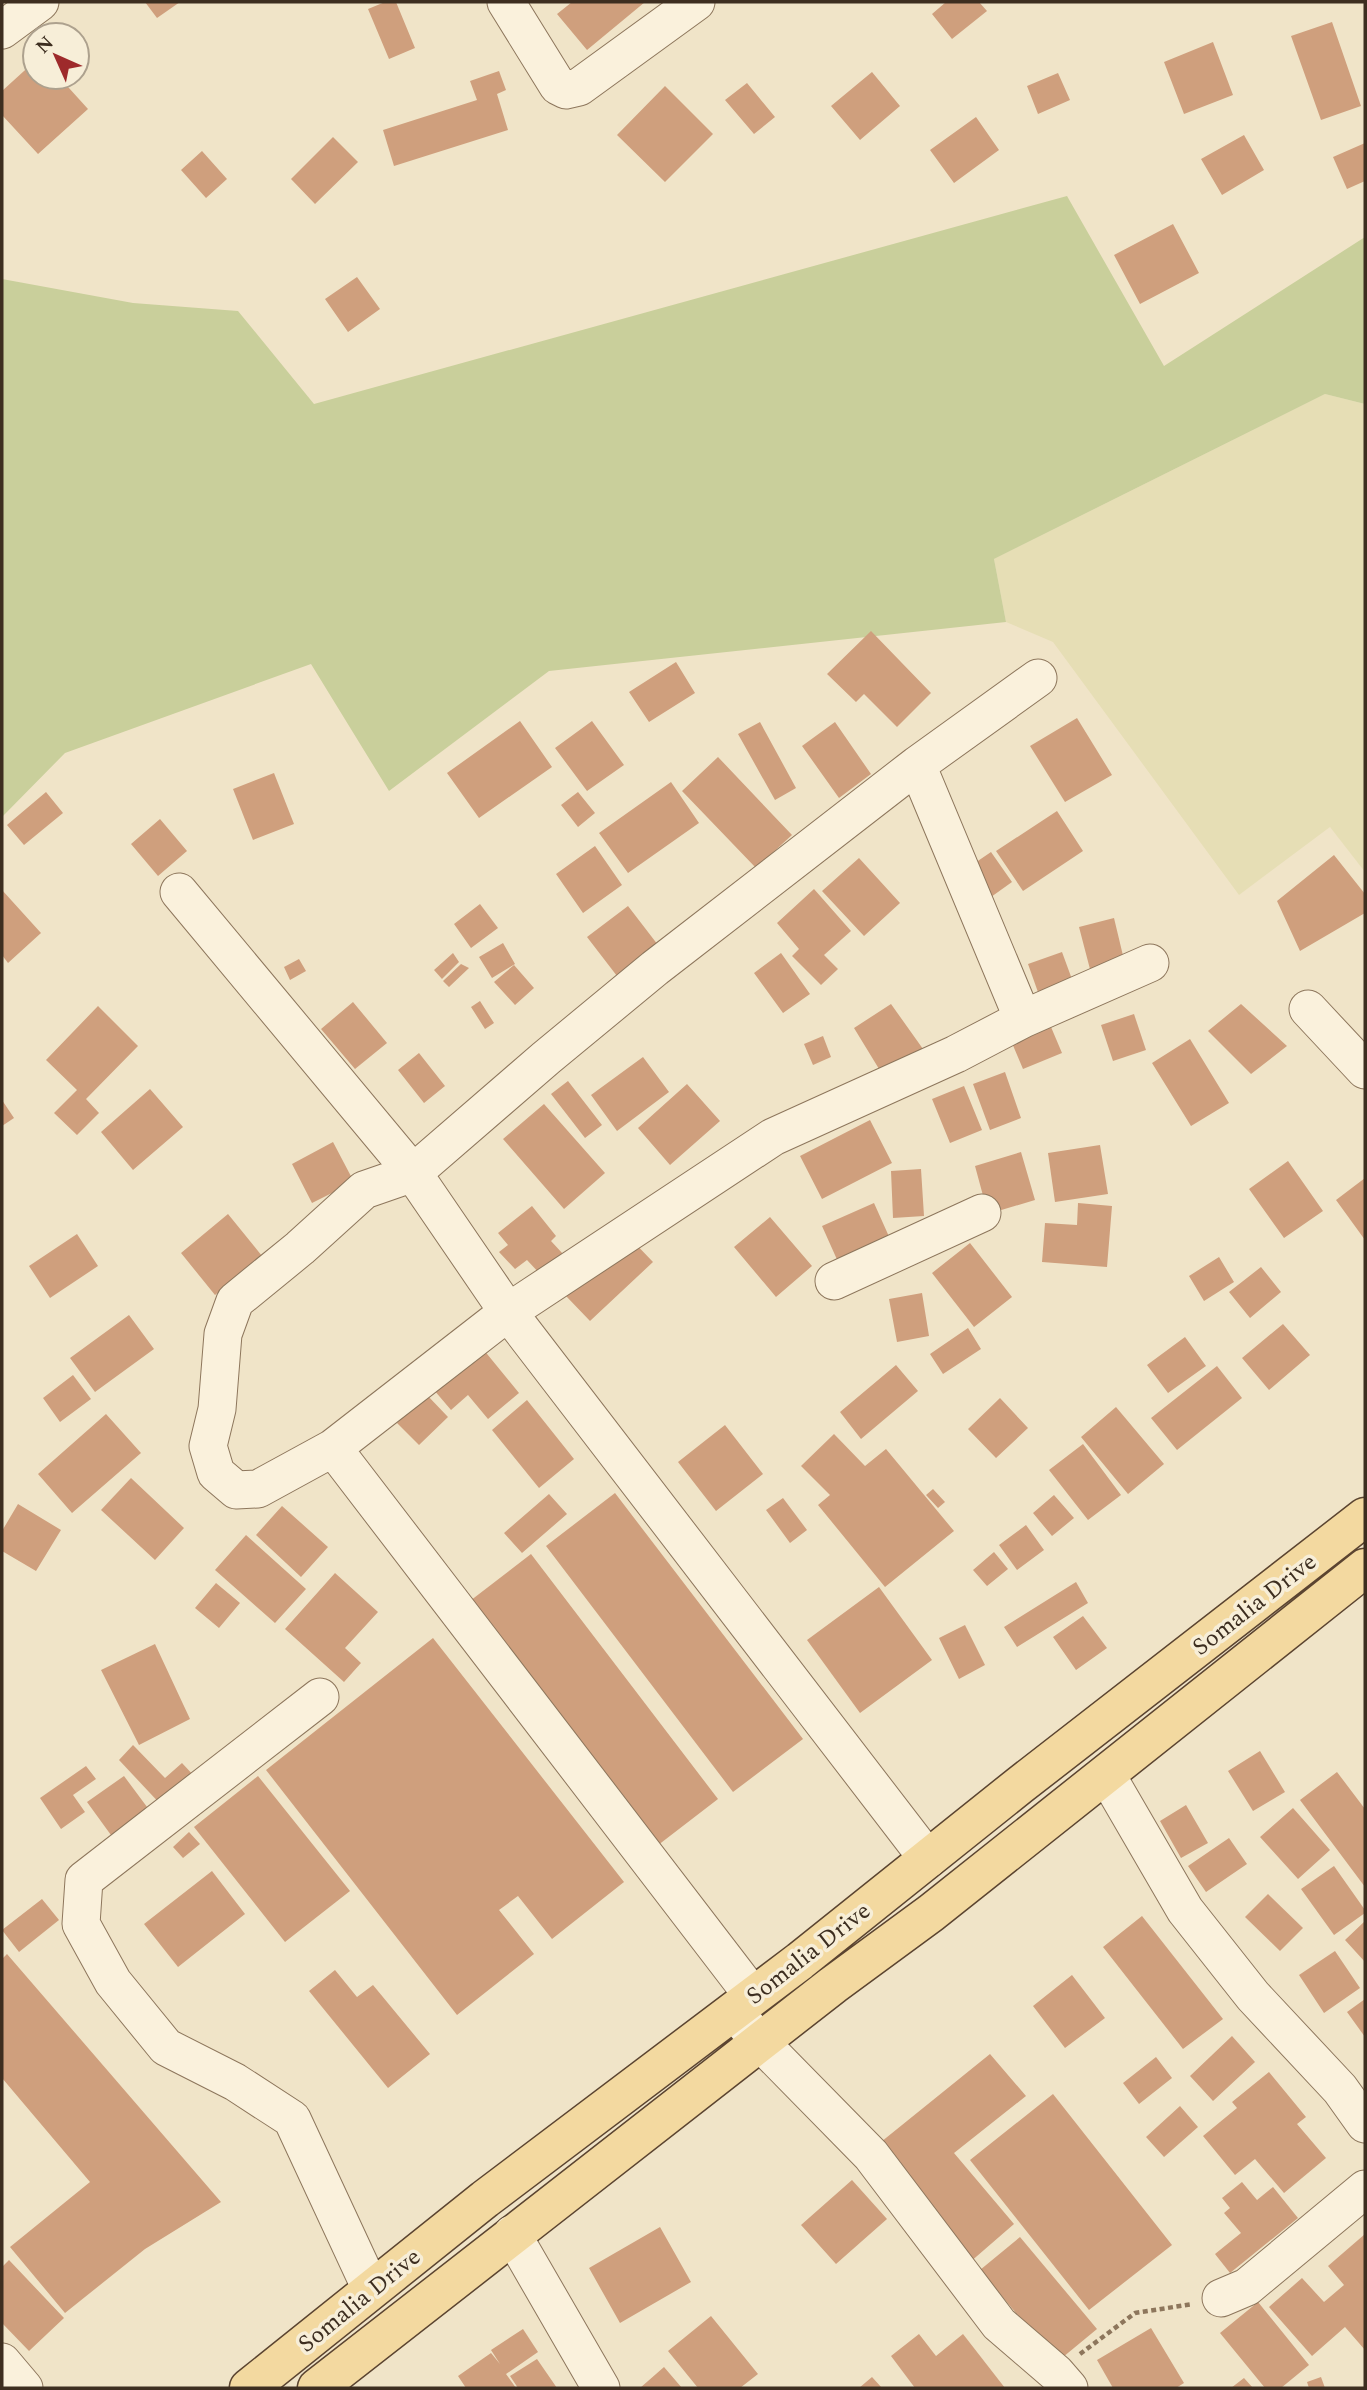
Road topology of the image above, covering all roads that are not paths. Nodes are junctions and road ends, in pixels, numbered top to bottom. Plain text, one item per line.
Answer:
1 (40, 2) edge
2 (506, 2) edge
3 (696, 2) edge
4 (2, 30) edge
5 (1038, 678) dead end
6 (917, 765) junction
7 (179, 892) dead end
8 (1150, 962) dead end
9 (1308, 1009) dead end
10 (1023, 1018) junction
11 (1365, 1070) edge
12 (413, 1173) junction
13 (982, 1213) dead end
14 (834, 1281) dead end
15 (509, 1312) junction
16 (333, 1448) junction
17 (1365, 1517) edge
18 (1365, 1568) edge
19 (320, 1697) dead end
20 (1106, 1774) junction
21 (928, 1859) junction
22 (743, 2003) junction
23 (760, 2042) junction
24 (1365, 2124) edge
25 (1365, 2189) edge
26 (512, 2234) junction
27 (371, 2289) junction
28 (1221, 2298) road end
29 (2, 2362) edge
30 (1062, 2381) edge
31 (24, 2388) edge
32 (249, 2388) edge
33 (317, 2388) edge
34 (601, 2388) edge

1 - 4 street
2 - 3 street
5 - 6 street
6 - 10 street
6 - 12 street
7 - 12 street
8 - 10 street
9 - 11 street
10 - 15 street
12 - 15 street
12 - 16 street
13 - 14 street
15 - 16 street
15 - 21 street
16 - 22 street
17 - 21 main road, Somalia Drive
18 - 20 main road, Somalia Drive
19 - 27 street
20 - 23 main road, Somalia Drive
20 - 24 street
21 - 22 main road, Somalia Drive
22 - 23 street
22 - 27 main road, Somalia Drive
23 - 26 main road, Somalia Drive
23 - 30 street
25 - 28 street
26 - 33 main road, Somalia Drive
26 - 34 street
27 - 32 main road, Somalia Drive
29 - 31 street

